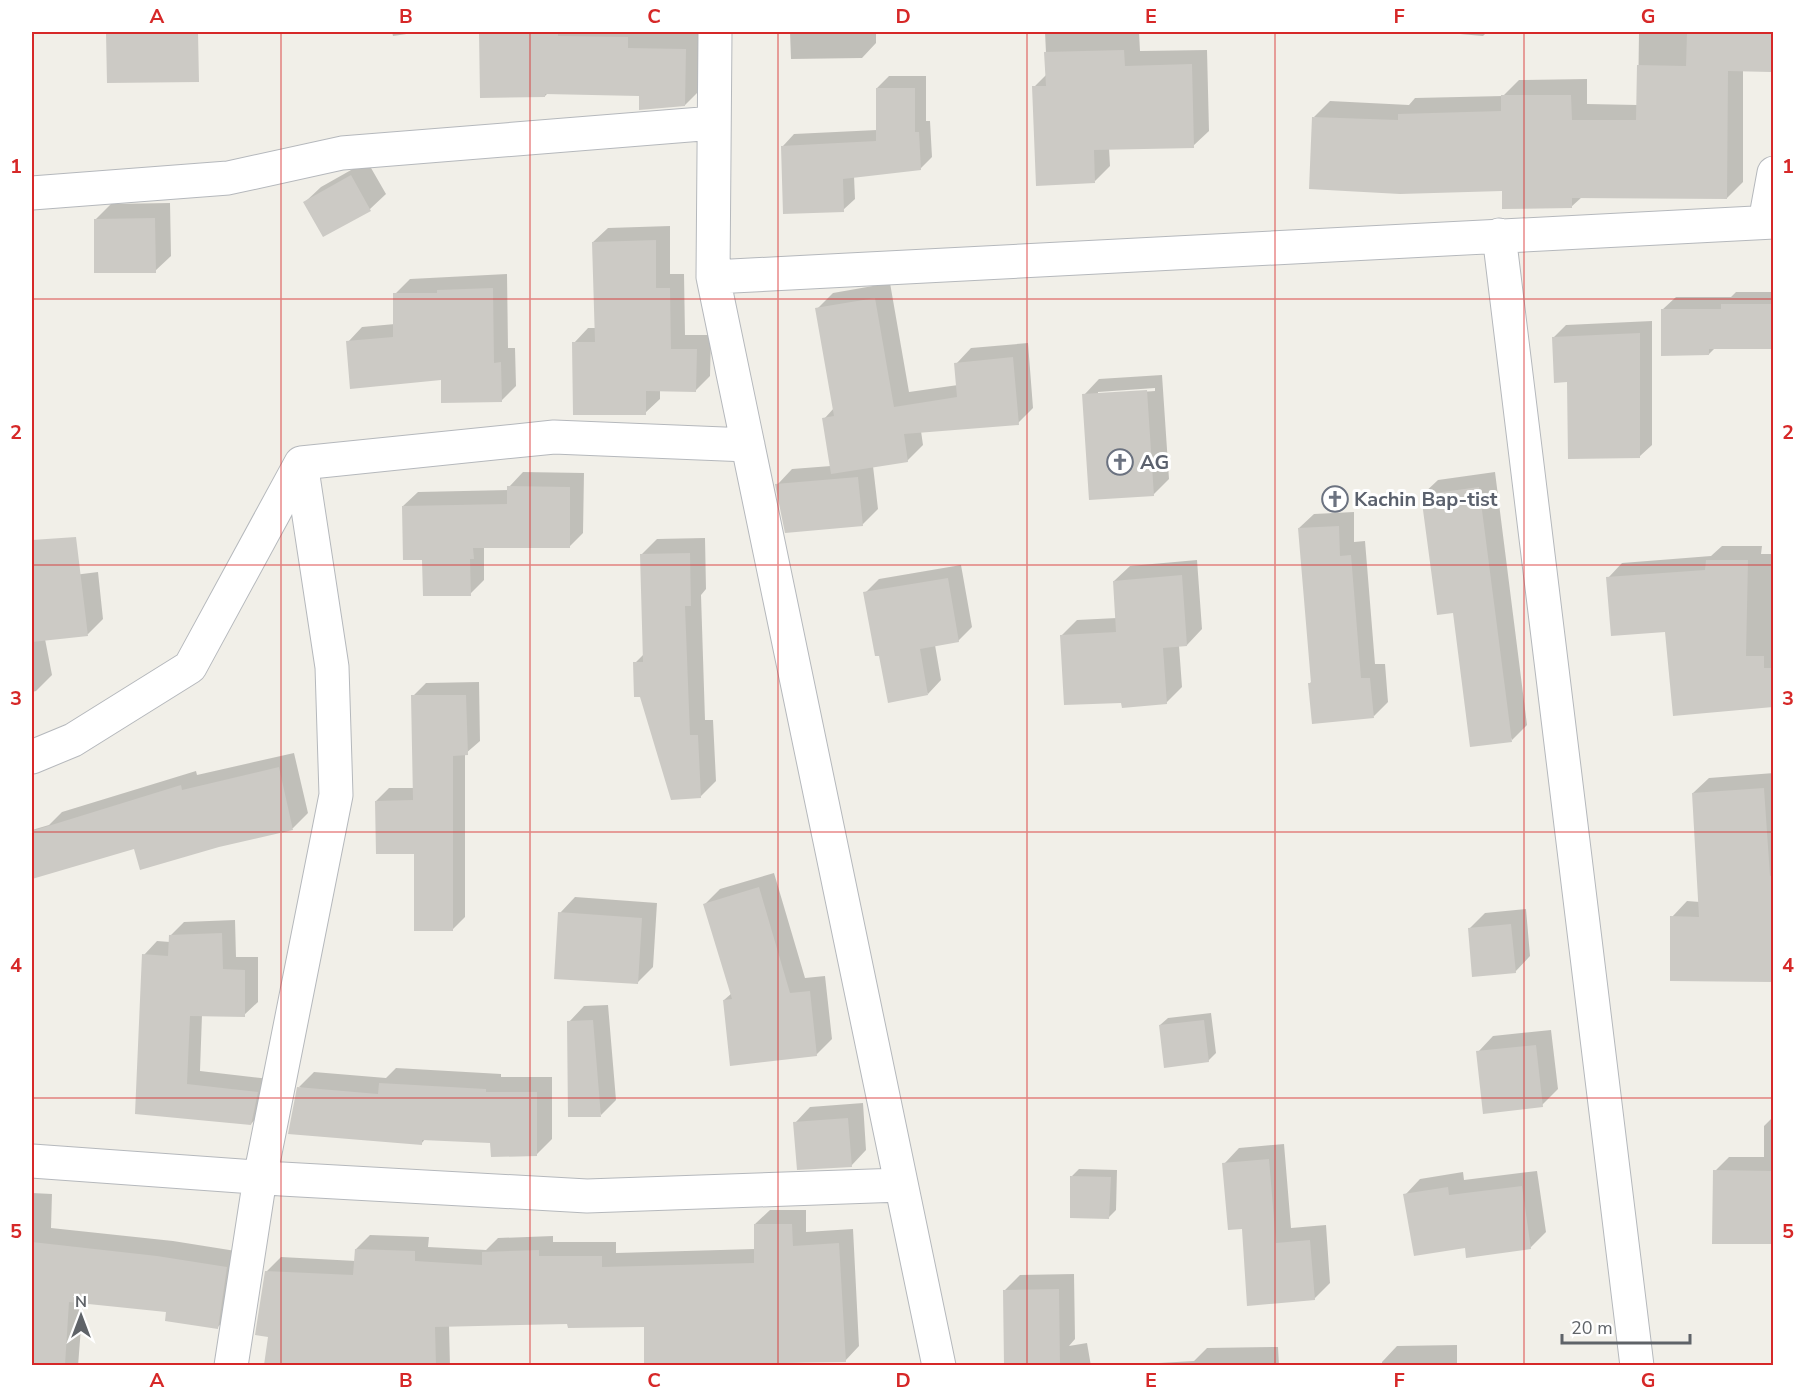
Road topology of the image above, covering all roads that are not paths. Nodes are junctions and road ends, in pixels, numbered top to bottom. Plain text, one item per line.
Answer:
1 (715, 32) edge
2 (714, 123) junction
3 (1773, 173) edge
4 (32, 193) edge
5 (1769, 222) edge
6 (1499, 235) junction
7 (714, 277) junction
8 (748, 445) junction
9 (301, 464) junction
10 (32, 757) edge
11 (32, 1161) edge
12 (260, 1178) junction
13 (901, 1185) junction
14 (231, 1365) edge
15 (939, 1365) edge
16 (1637, 1365) edge

1 - 2 street
2 - 4 street
2 - 7 street
3 - 5 street
5 - 6 street
6 - 7 street
6 - 16 street
7 - 8 street
8 - 9 street
8 - 13 street
9 - 10 street
9 - 12 street
11 - 12 street
12 - 13 street
12 - 14 street
13 - 15 street

